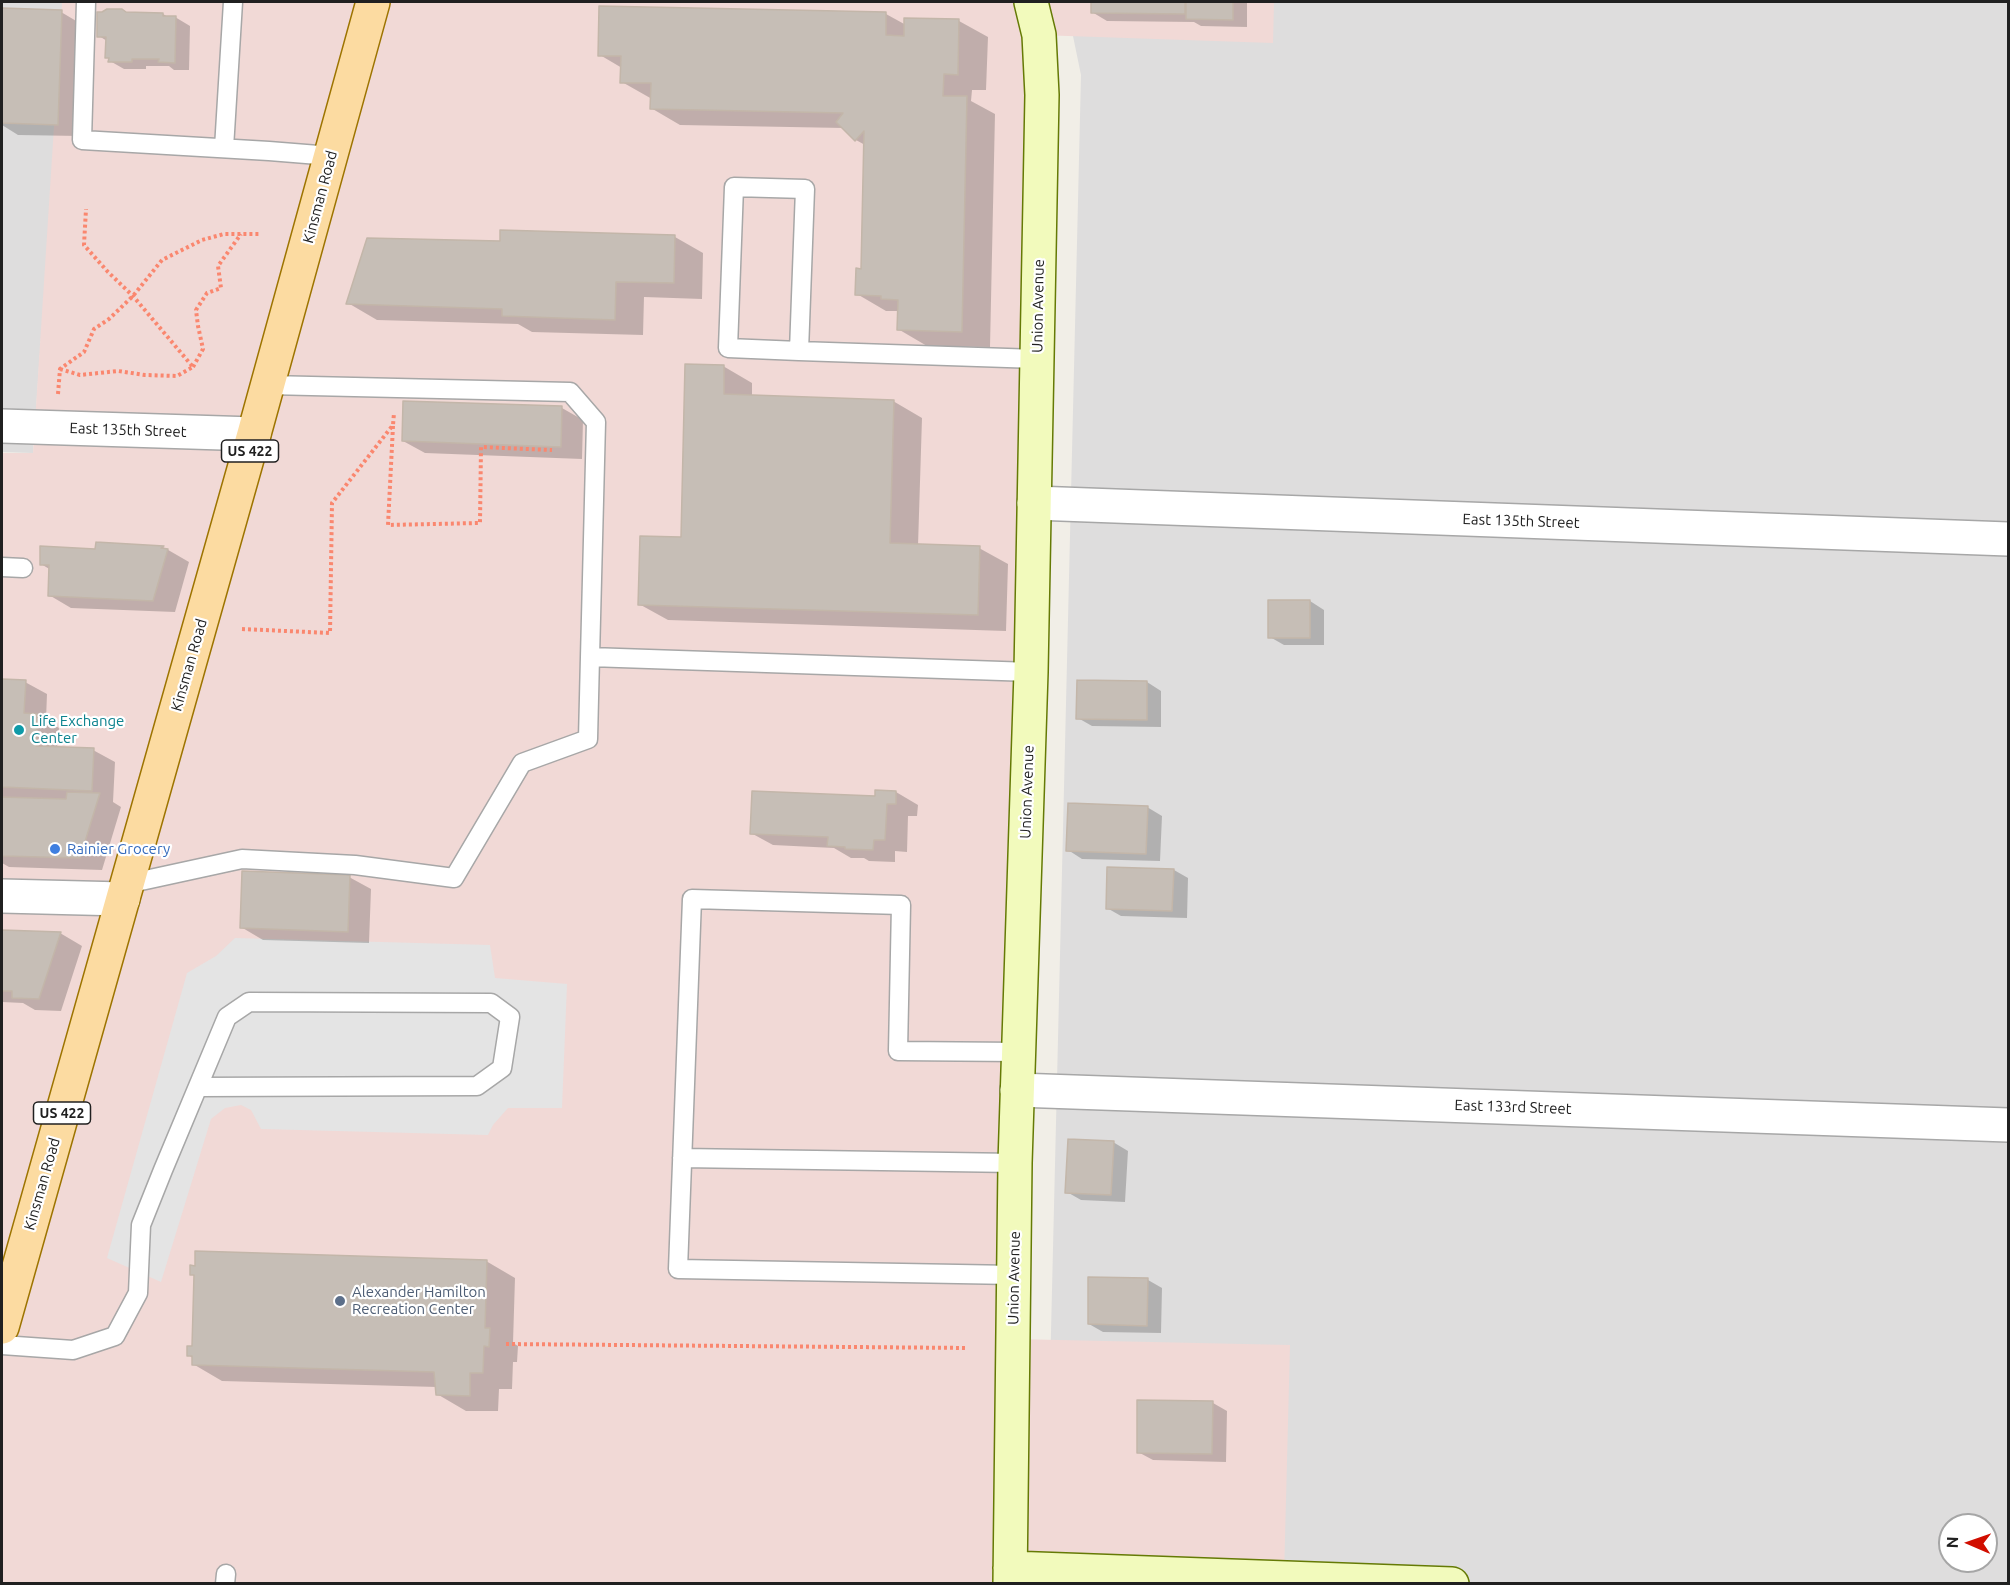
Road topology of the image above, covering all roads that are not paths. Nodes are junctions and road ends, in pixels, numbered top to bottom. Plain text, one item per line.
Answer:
1 (86, 2) edge
2 (233, 2) edge
3 (373, 2) edge
4 (1031, 2) edge
5 (224, 148) junction
6 (331, 156) junction
7 (799, 351) junction
8 (1037, 359) junction
9 (268, 386) junction
10 (2, 431) edge
11 (254, 434) junction
12 (1034, 503) junction
13 (2008, 539) edge
14 (2, 567) edge
15 (23, 568) dead end
16 (590, 657) junction
17 (1031, 672) junction
18 (125, 891) junction
19 (2, 896) edge
20 (1019, 1053) junction
21 (198, 1087) junction
22 (1017, 1090) junction
23 (2008, 1125) edge
24 (682, 1158) junction
25 (1015, 1163) junction
26 (1014, 1275) junction
27 (2, 1327) edge
28 (2, 1345) edge
29 (1010, 1576) edge
30 (1452, 1584) edge

1 - 5 lane
2 - 5 lane
3 - 6 main road, Kinsman Road / US 422
4 - 8 main road, Union Avenue
5 - 6 lane
6 - 9 main road, Kinsman Road / US 422
7 - 7 lane
7 - 8 lane
8 - 12 main road, Union Avenue
9 - 11 main road, Kinsman Road / US 422
9 - 16 lane
10 - 11 street, East 135th Street
11 - 18 main road, Kinsman Road / US 422
12 - 13 street, East 135th Street
12 - 17 main road, Union Avenue
14 - 15 lane
16 - 17 lane
16 - 18 lane
17 - 20 main road, Union Avenue
18 - 19 street
18 - 27 main road, Kinsman Road / US 422
20 - 22 main road, Union Avenue
20 - 24 lane
21 - 21 lane
21 - 28 lane
22 - 23 street, East 133rd Street
22 - 25 main road, Union Avenue
24 - 25 lane
24 - 26 lane
25 - 26 main road, Union Avenue
26 - 29 main road, Union Avenue
29 - 30 main road

